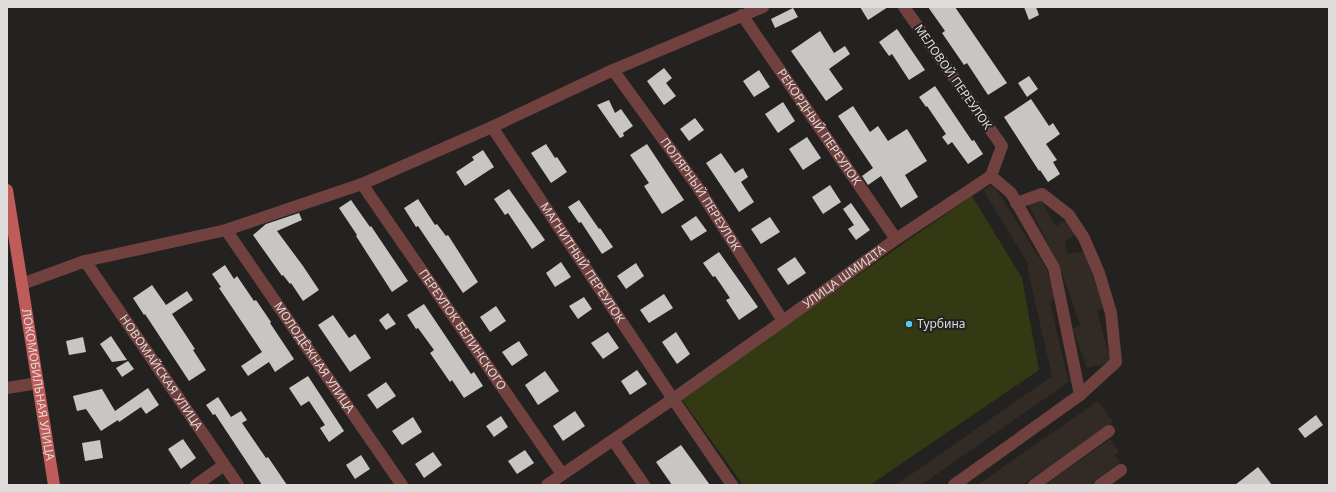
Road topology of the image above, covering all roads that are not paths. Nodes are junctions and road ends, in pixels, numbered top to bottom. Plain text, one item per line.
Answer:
1 (763, 7) edge
2 (904, 7) edge
3 (742, 15) junction
4 (613, 70) junction
5 (492, 126) junction
6 (991, 176) junction
7 (362, 184) junction
8 (7, 190) edge
9 (1016, 203) junction
10 (226, 230) junction
11 (11, 237) edge
12 (896, 239) junction
13 (85, 261) junction
14 (22, 284) junction
15 (783, 321) junction
16 (38, 383) junction
17 (7, 388) edge
18 (1080, 395) junction
19 (673, 399) junction
20 (1109, 431) dead end
21 (613, 440) junction
22 (224, 465) junction
23 (1121, 470) dead end
24 (562, 474) junction
25 (54, 485) edge
26 (196, 485) edge
27 (238, 485) edge
28 (402, 485) edge
29 (547, 485) edge
30 (644, 485) edge
31 (732, 485) edge
32 (954, 485) edge
33 (1034, 485) edge
34 (1100, 485) edge

1 - 3 street
2 - 6 street, МЕЛОВОЙ ПЕРЕУЛОК
3 - 4 street
3 - 12 street, РЕКОРДНЫЙ ПЕРЕУЛОК
4 - 5 street
4 - 15 street, ПОЛЯРНЫЙ ПЕРЕУЛОК
5 - 7 street
5 - 19 street, МАГНИТНЫЙ ПЕРЕУЛОК
6 - 9 street
6 - 12 street, УЛИЦА ШМИДТА
7 - 10 street
7 - 24 street, ПЕРЕУЛОК БЕЛИНСКОГО
8 - 11 main road, ЛОКОМОБИЛЬНАЯ УЛИЦА
9 - 18 street
9 - 18 street
10 - 13 street
10 - 28 street, МОЛОДЁЖНАЯ УЛИЦА
11 - 14 main road, ЛОКОМОБИЛЬНАЯ УЛИЦА
12 - 15 street, УЛИЦА ШМИДТА
13 - 14 street
13 - 22 street, НОВОМАЙСКАЯ УЛИЦА
14 - 16 main road, ЛОКОМОБИЛЬНАЯ УЛИЦА
15 - 19 street, УЛИЦА ШМИДТА
16 - 17 street
16 - 25 main road, ЛОКОМОБИЛЬНАЯ УЛИЦА
18 - 32 street
19 - 21 street, УЛИЦА ШМИДТА
19 - 31 street
20 - 33 street
21 - 24 street, УЛИЦА ШМИДТА
21 - 30 street
22 - 26 street
22 - 27 street, НОВОМАЙСКАЯ УЛИЦА
23 - 34 street
24 - 29 street, УЛИЦА ШМИДТА

